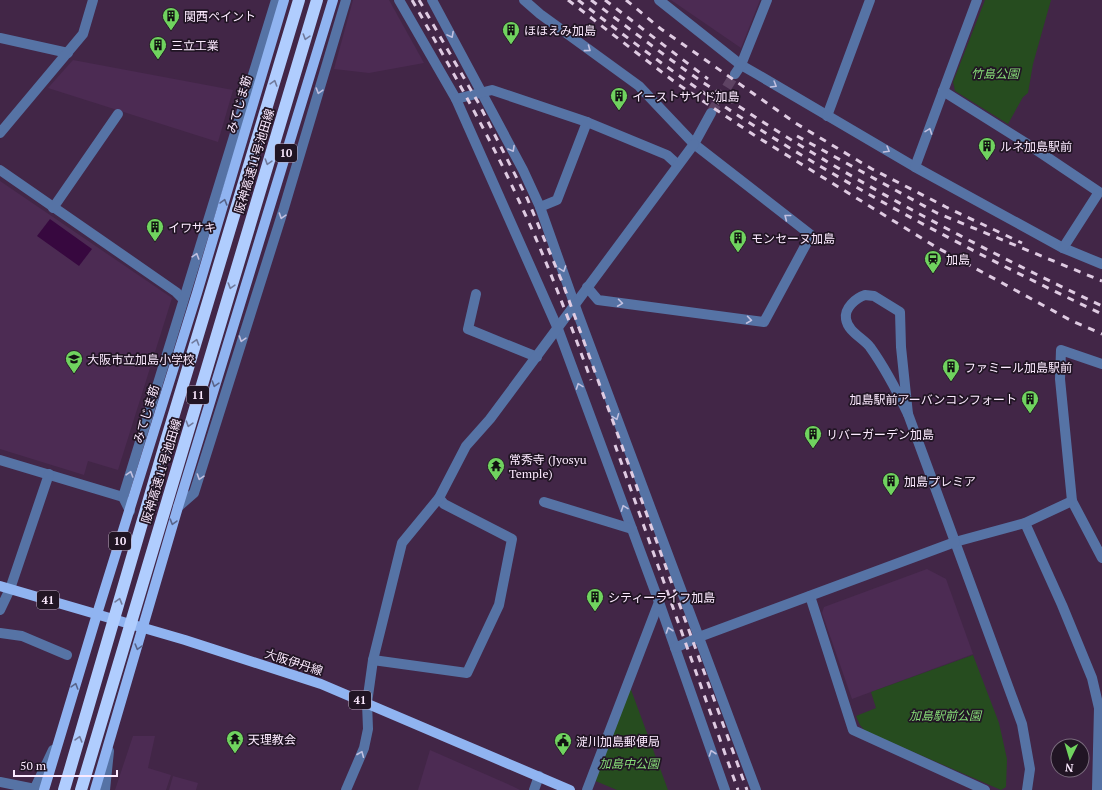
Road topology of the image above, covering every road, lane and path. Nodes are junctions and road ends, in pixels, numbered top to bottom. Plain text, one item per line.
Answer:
1 (93, 0) edge
2 (276, 0) edge
3 (284, 0) edge
4 (299, 0) edge
5 (317, 0) edge
6 (333, 0) edge
7 (346, 0) edge
8 (398, 0) edge
9 (432, 0) edge
10 (524, 0) edge
11 (659, 0) edge
12 (767, 0) edge
13 (870, 0) edge
14 (977, 0) edge
15 (0, 38) edge
16 (68, 53) junction
17 (741, 65) junction
18 (735, 74) tunnel mouth
19 (943, 91) junction
20 (481, 92) junction
21 (456, 99) junction
22 (710, 113) tunnel mouth
23 (118, 114) dead end
24 (827, 116) junction
25 (586, 122) junction
26 (0, 133) edge
27 (694, 144) junction
28 (678, 165) junction
29 (915, 167) junction
30 (0, 170) edge
31 (540, 207) junction
32 (53, 208) junction
33 (1063, 248) junction
34 (1102, 264) edge
35 (587, 288) junction
36 (476, 294) dead end
37 (183, 300) junction
38 (576, 304) junction
39 (558, 329) junction
40 (537, 357) junction
41 (1102, 364) edge
42 (908, 414) junction
43 (0, 460) edge
44 (49, 474) junction
45 (123, 497) junction
46 (439, 498) junction
47 (1072, 501) junction
48 (544, 502) dead end
49 (178, 507) junction
50 (130, 511) junction
51 (1025, 523) junction
52 (632, 529) junction
53 (955, 542) junction
54 (1102, 558) edge
55 (0, 586) edge
56 (10, 590) junction
57 (810, 596) junction
58 (659, 602) junction
59 (0, 610) edge
60 (97, 614) junction
61 (130, 625) junction
62 (143, 629) junction
63 (0, 633) edge
64 (699, 637) junction
65 (676, 648) junction
66 (67, 655) dead end
67 (373, 660) junction
68 (1102, 674) edge
69 (1092, 678) junction
70 (367, 703) junction
71 (110, 741) junction
72 (539, 776) junction
73 (0, 782) edge
74 (38, 790) edge
75 (64, 790) edge
76 (81, 790) edge
77 (95, 790) edge
78 (105, 790) edge
79 (346, 790) edge
80 (534, 790) edge
81 (570, 790) edge
82 (587, 790) edge
83 (725, 790) edge
84 (756, 790) edge
85 (985, 790) edge
86 (1027, 790) edge
87 (1097, 790) edge

1 - 16 street
37 -> 2 street
50 -> 3 main road, みてじま筋 / 10
75 -> 4 highway, 阪神高速11号池田線 / 11, bridge
5 -> 61 highway, 阪神高速11号池田線 / 11, bridge
6 -> 49 main road, 10
7 -> 49 street
8 - 21 street
9 -> 20 street
10 -> 27 street
11 - 17 street
12 - 17 street
13 - 24 street
14 - 19 street
15 - 16 street
16 - 26 street
17 - 18 street
17 -> 24 street
29 -> 19 street
19 - 33 street
20 - 21 street
20 - 25 street
20 -> 31 street
21 - 39 street
22 - 27 street
23 - 32 street
24 -> 29 street
25 - 28 street
25 - 31 street
27 - 28 street
35 -> 27 street
28 - 35 street
29 - 33 street
30 - 32 street
31 -> 38 street
32 - 37 street
33 - 34 street
35 - 38 street
36 - 40 street
45 -> 37 street
38 - 39 street
38 -> 64 street
39 - 40 street
52 -> 39 street
40 - 46 street
41 - 47 street
42 - 42 street
42 - 53 street
43 - 44 street
44 - 45 street
44 - 56 street
45 - 50 street
46 - 67 street
46 - 67 street
47 - 51 street
47 - 54 street
48 - 52 street
49 -> 62 main road, 10
50 - 60 main road, みてじま筋 / 10
51 - 53 street
51 - 69 street
52 - 58 street
53 - 57 street
53 - 86 street
55 - 56 main road, 大阪伊丹線 / 41
56 - 59 street
56 - 60 main road, 大阪伊丹線 / 41
57 - 64 street
57 - 85 street
65 -> 58 street
58 - 82 street
60 - 61 main road, 大阪伊丹線 / 41
74 -> 60 main road, みてじま筋 / 10
61 - 62 main road, 大阪伊丹線 / 41
61 - 76 highway, 阪神高速11号池田線 / 11, bridge
62 - 70 main road, 大阪伊丹線 / 41
62 -> 71 main road, 10
63 - 66 street
64 - 65 street
64 - 84 street
83 -> 65 street
67 - 70 street
68 - 69 street
69 - 87 street
70 - 72 main road, 大阪伊丹線 / 41
79 -> 70 street
71 - 77 main road, 10
71 - 78 street
72 - 80 street
72 - 81 main road, 大阪伊丹線 / 41
73 - 74 street

